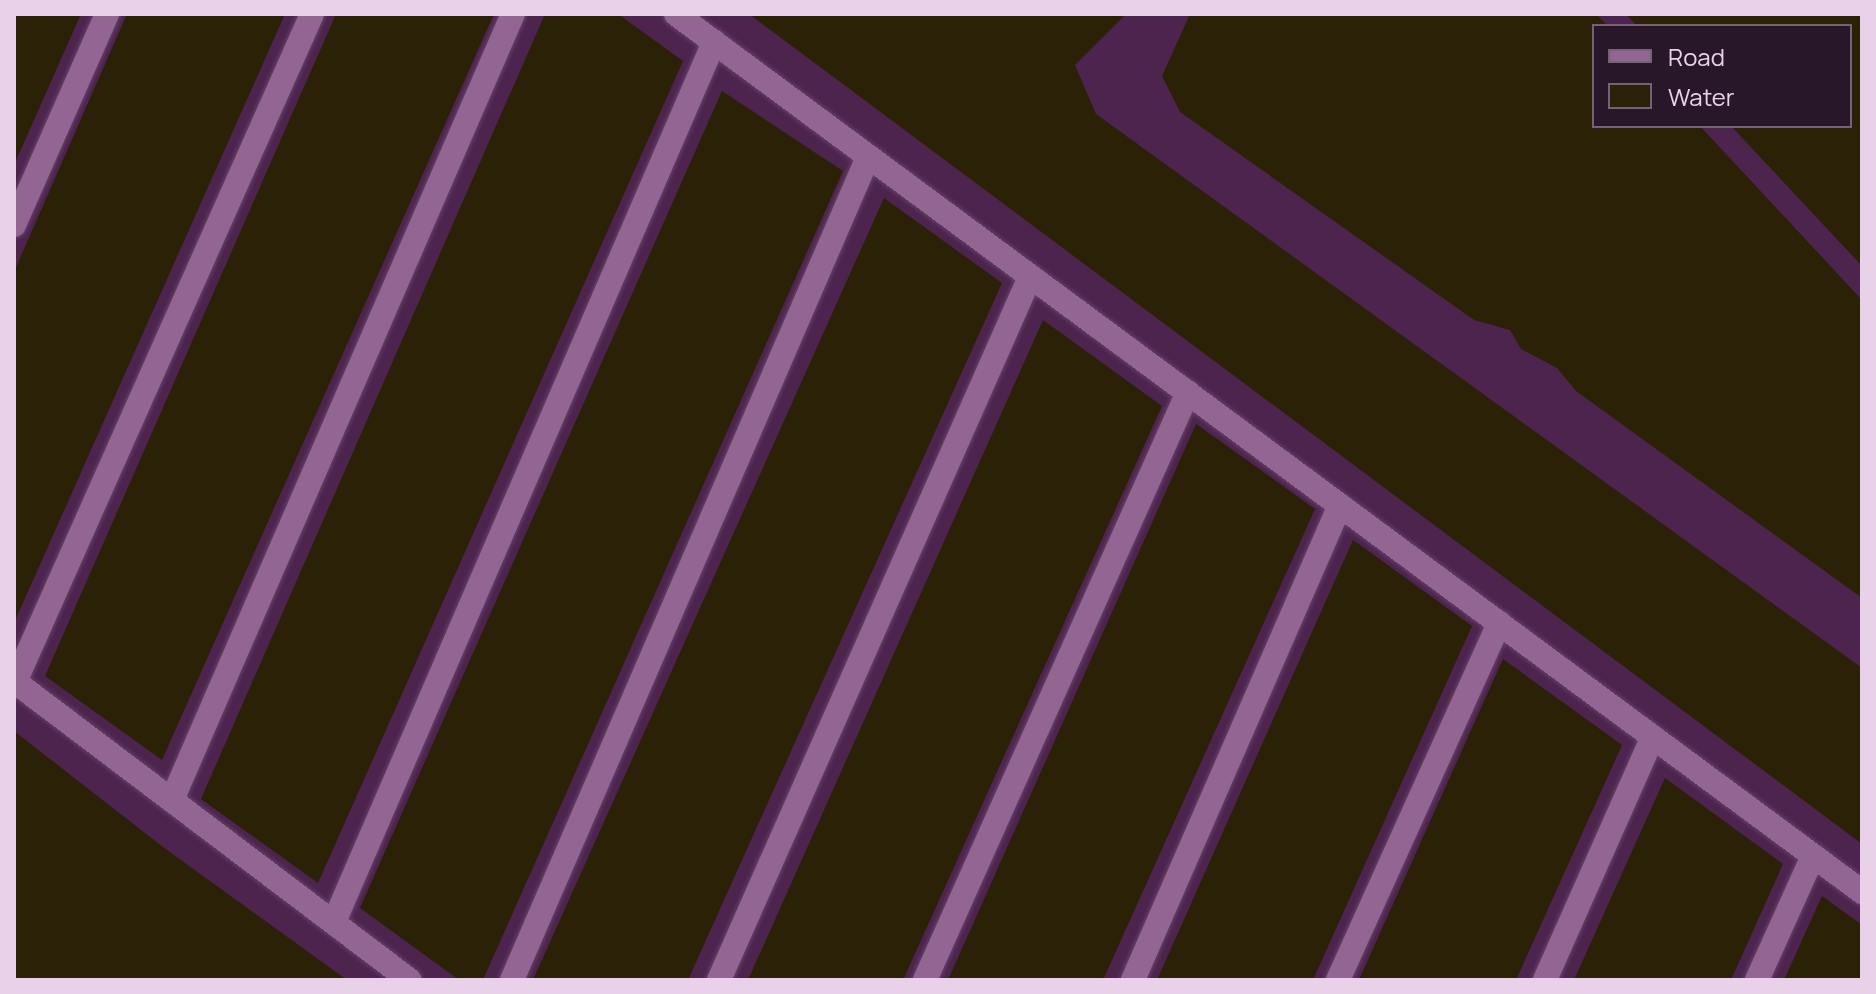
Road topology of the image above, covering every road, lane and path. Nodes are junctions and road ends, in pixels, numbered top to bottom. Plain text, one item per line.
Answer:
1 (107, 14) edge
2 (312, 14) edge
3 (513, 14) edge
4 (676, 14) edge
5 (714, 42) junction
6 (868, 157) junction
7 (14, 225) edge
8 (1030, 277) junction
9 (1188, 392) junction
10 (1340, 505) junction
11 (1499, 623) junction
12 (15, 682) edge
13 (1652, 738) junction
14 (172, 800) junction
15 (1813, 856) junction
16 (1862, 892) edge
17 (334, 922) junction
18 (410, 980) edge
19 (512, 980) edge
20 (719, 980) edge
21 (925, 980) edge
22 (1133, 980) edge
23 (1338, 980) edge
24 (1545, 980) edge
25 (1757, 980) edge

1 - 7 lane
2 - 12 lane
3 - 14 lane
4 - 5 lane
5 - 6 lane
5 - 17 lane
6 - 8 lane
6 - 19 lane
8 - 9 lane
8 - 20 lane
9 - 10 lane
9 - 21 lane
10 - 11 lane
10 - 22 lane
11 - 13 lane
11 - 23 lane
12 - 14 lane
13 - 15 lane
13 - 24 lane
14 - 17 lane
15 - 16 lane
15 - 25 lane
17 - 18 lane

